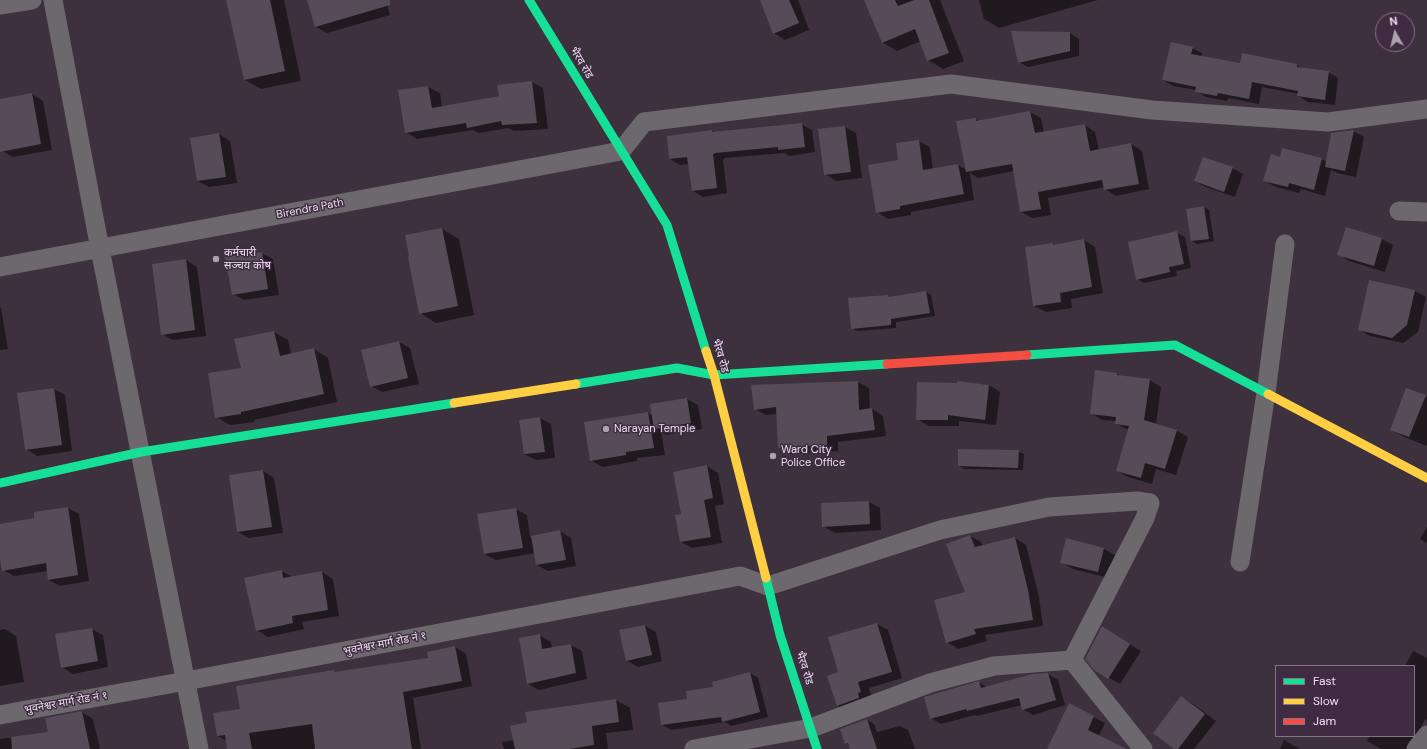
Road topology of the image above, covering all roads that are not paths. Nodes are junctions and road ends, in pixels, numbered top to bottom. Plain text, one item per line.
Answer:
1 (32, 0) edge
2 (53, 0) edge
3 (529, 0) edge
4 (0, 5) edge
5 (1427, 109) edge
6 (621, 151) junction
7 (1399, 211) dead end
8 (1427, 212) edge
9 (1285, 244) dead end
10 (100, 249) junction
11 (0, 267) edge
12 (714, 375) junction
13 (1266, 393) junction
14 (141, 452) junction
15 (1427, 478) edge
16 (0, 483) edge
17 (1240, 562) dead end
18 (768, 586) junction
19 (1072, 660) junction
20 (186, 681) junction
21 (0, 715) edge
22 (811, 728) junction
23 (1427, 735) edge
24 (199, 749) edge
25 (694, 749) edge
26 (817, 749) edge
27 (1143, 749) edge
28 (1416, 749) edge

1 - 4 street
2 - 10 street
3 - 6 street, भैरव रोड
5 - 6 street
6 - 10 street, Birendra Path
6 - 12 street, भैरव रोड
7 - 8 street
9 - 13 street
10 - 11 street, Birendra Path
10 - 14 street
12 - 13 street
12 - 14 street
12 - 18 street, भैरव रोड
13 - 15 street
13 - 17 street
14 - 16 street
14 - 20 street
18 - 19 street
18 - 20 street, भुवनेश्वर मार्ग रोड नं १
18 - 22 street, भैरव रोड
19 - 22 street
19 - 27 street
20 - 21 street, भुवनेश्वर मार्ग रोड नं १
20 - 24 street
22 - 25 street
22 - 26 street, भैरव रोड
23 - 28 street

